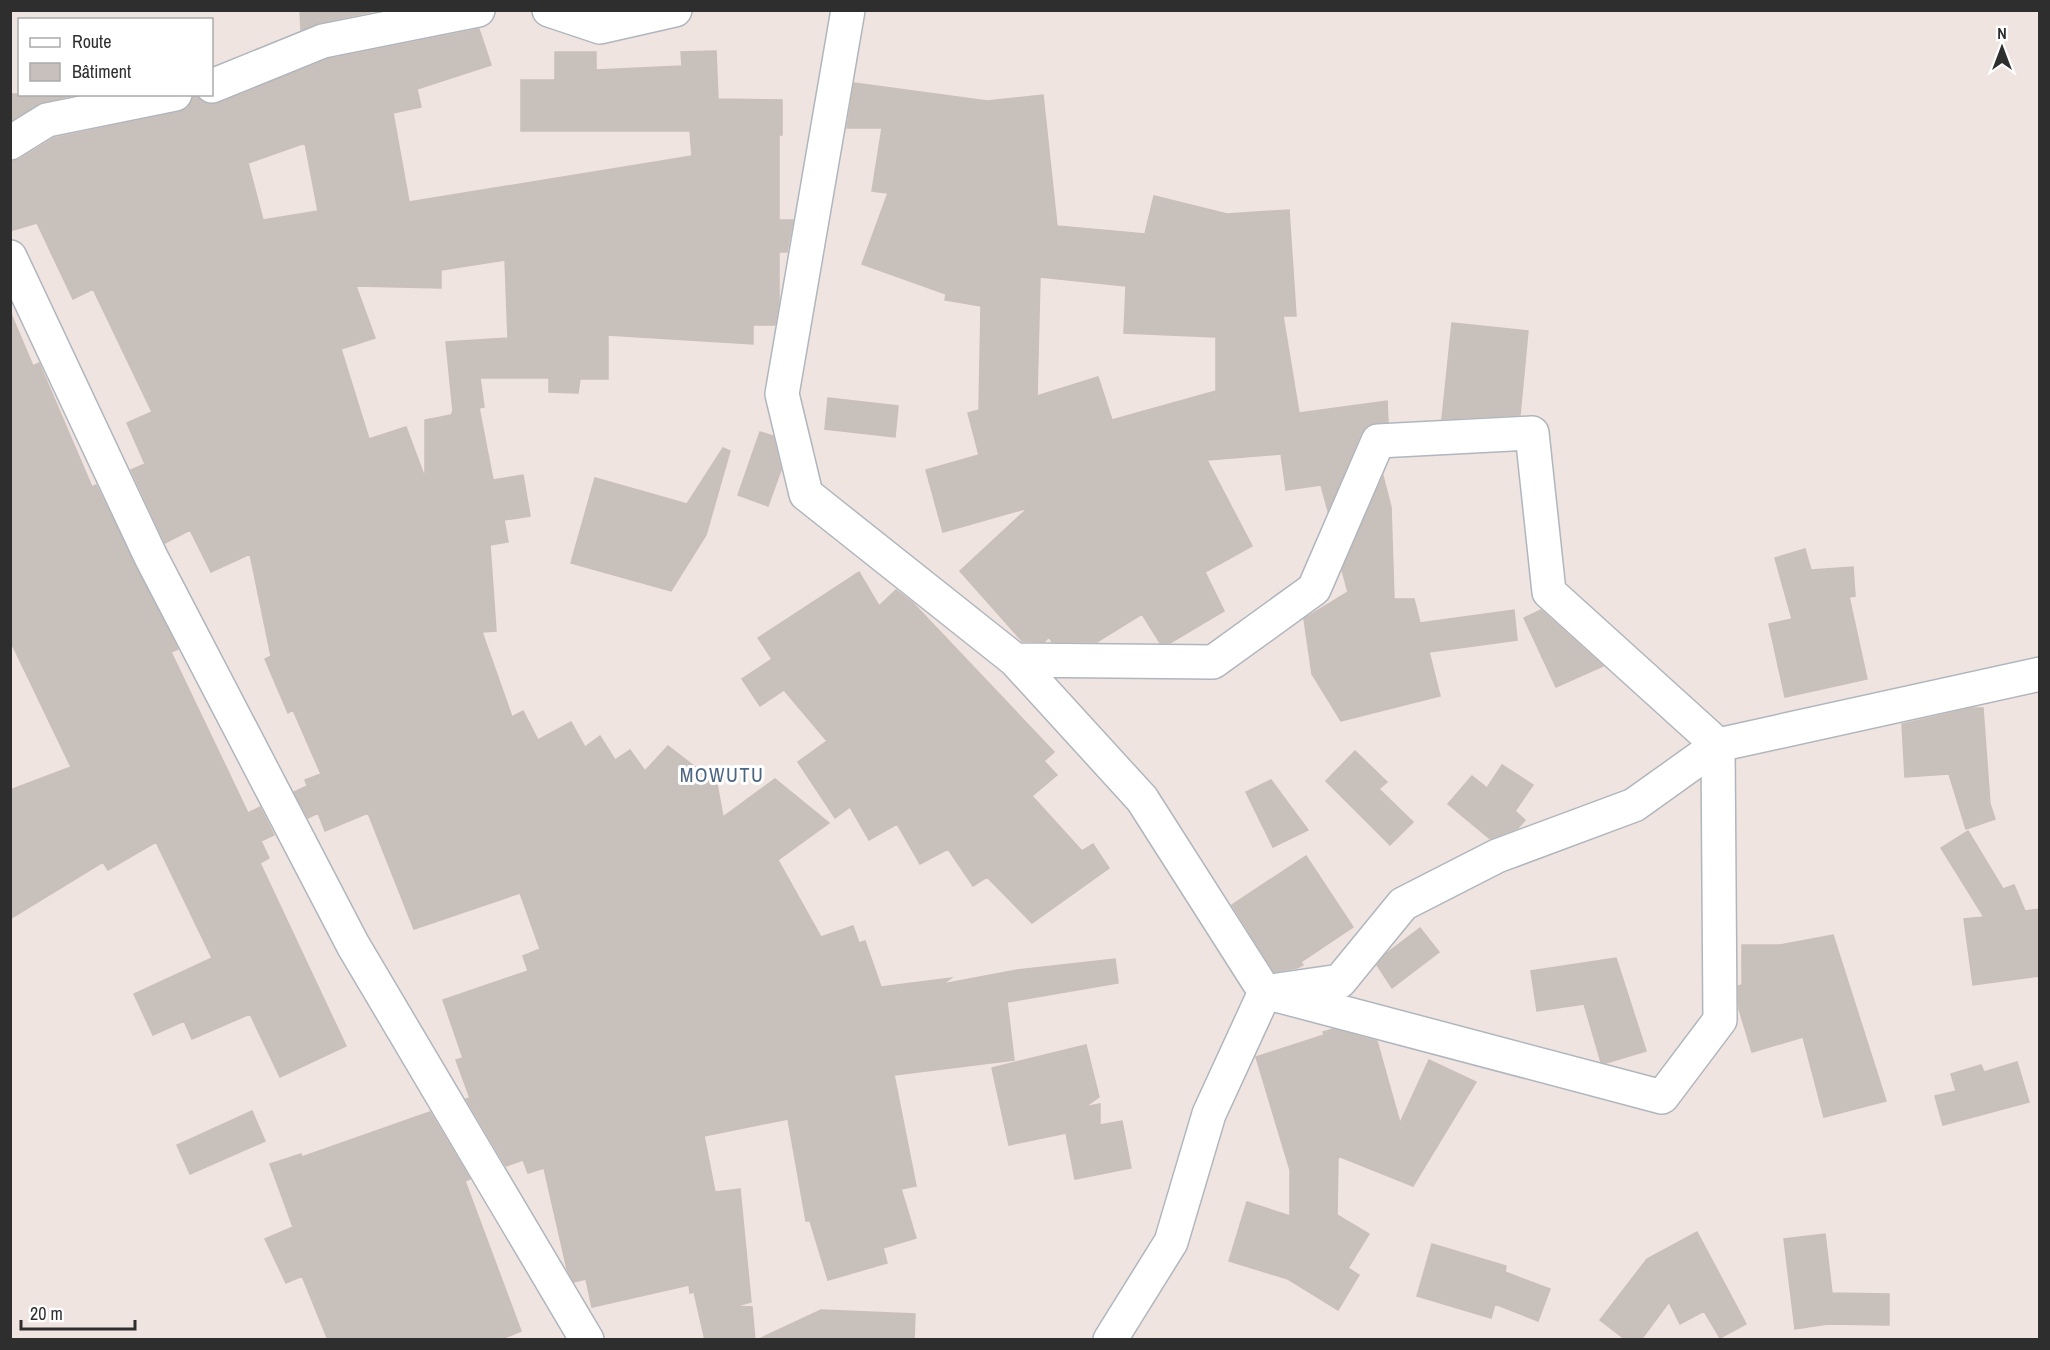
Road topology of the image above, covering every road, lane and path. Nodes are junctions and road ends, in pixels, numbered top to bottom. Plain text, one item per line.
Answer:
1 (478, 10) edge
2 (549, 10) edge
3 (675, 10) edge
4 (848, 10) edge
5 (213, 86) edge
6 (165, 96) edge
7 (10, 143) edge
8 (10, 256) edge
9 (1015, 660) junction
10 (2040, 674) edge
11 (1718, 745) junction
12 (1265, 992) junction
13 (587, 1340) edge
14 (1110, 1340) edge

1 - 5 street
2 - 3 street
4 - 9 street
6 - 7 street
8 - 13 street
9 - 11 street
9 - 12 street
10 - 11 street
11 - 12 street
11 - 12 street
12 - 14 street

